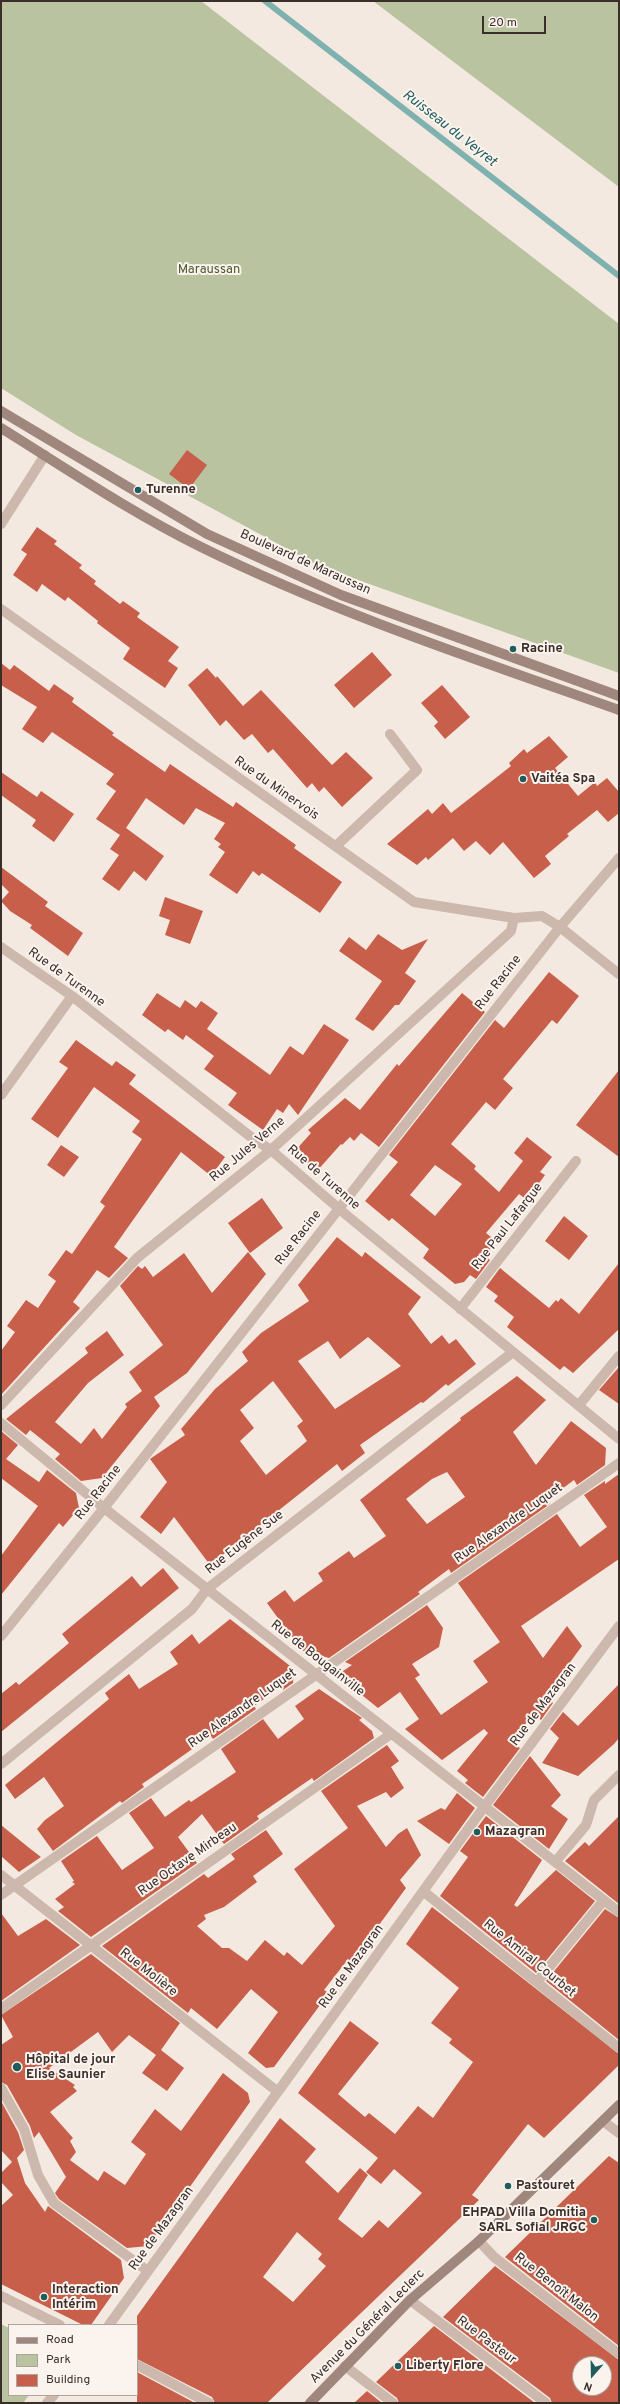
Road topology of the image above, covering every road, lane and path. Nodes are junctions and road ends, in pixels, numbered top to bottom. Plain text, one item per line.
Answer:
1 (1, 411) edge
2 (1, 428) edge
3 (45, 455) junction
4 (1, 524) edge
5 (1, 609) edge
6 (619, 696) edge
7 (619, 710) edge
8 (390, 734) dead end
9 (336, 846) junction
10 (619, 858) edge
11 (514, 918) junction
12 (560, 926) junction
13 (1, 947) edge
14 (619, 974) edge
15 (72, 996) junction
16 (1, 1095) edge
17 (271, 1150) junction
18 (576, 1161) dead end
19 (338, 1209) junction
20 (460, 1309) junction
21 (513, 1352) junction
22 (619, 1356) edge
23 (579, 1405) junction
24 (1, 1406) edge
25 (1, 1423) edge
26 (619, 1438) edge
27 (619, 1463) edge
28 (104, 1508) junction
29 (207, 1589) junction
30 (619, 1626) edge
31 (1, 1636) edge
32 (317, 1674) junction
33 (391, 1734) junction
34 (1, 1764) edge
35 (619, 1775) edge
36 (484, 1807) junction
37 (556, 1861) junction
38 (1, 1874) edge
39 (15, 1886) junction
40 (423, 1890) junction
41 (1, 1895) edge
42 (604, 1900) junction
43 (619, 1912) edge
44 (91, 1944) junction
45 (536, 1982) junction
46 (1, 2009) edge
47 (619, 2048) edge
48 (1, 2088) edge
49 (278, 2092) junction
50 (619, 2105) edge
51 (603, 2121) junction
52 (619, 2133) edge
53 (479, 2241) junction
54 (148, 2271) junction
55 (1, 2296) edge
56 (410, 2300) junction
57 (58, 2324) edge
58 (110, 2324) edge
59 (619, 2354) edge
60 (138, 2366) edge
61 (345, 2366) junction
62 (209, 2403) edge
63 (310, 2403) edge
64 (393, 2403) edge
65 (546, 2403) edge

1 - 6 main road, Boulevard de Maraussan
2 - 3 main road, Boulevard de Maraussan
3 - 4 street
3 - 7 main road, Boulevard de Maraussan
5 - 9 street, Rue du Minervois
8 - 9 street
9 - 11 street, Rue du Minervois
10 - 12 street, Rue Racine
11 - 12 street, Rue du Minervois
11 - 17 street, Rue Jules Verne
12 - 14 street, Rue du Minervois
12 - 19 street, Rue Racine
13 - 15 street, Rue de Turenne
15 - 16 street
15 - 17 street, Rue de Turenne
17 - 19 street, Rue de Turenne
17 - 24 street, Rue Jules Verne
18 - 20 street, Rue Paul Lafargue
19 - 20 street, Rue de Turenne
19 - 28 street, Rue Racine
20 - 21 street, Rue de Turenne
21 - 23 street, Rue de Turenne
21 - 29 street, Rue Eugène Sue
22 - 23 street
23 - 26 street, Rue de Turenne
25 - 28 street, Rue de Bougainville
27 - 32 street, Rue Alexandre Luquet
28 - 29 street, Rue de Bougainville
28 - 31 street, Rue Racine
29 - 32 street, Rue de Bougainville
29 - 34 street, Rue Eugène Sue
30 - 36 street, Rue de Mazagran
32 - 33 street, Rue de Bougainville
32 - 39 street, Rue Alexandre Luquet
33 - 36 street, Rue de Bougainville
33 - 44 street, Rue Octave Mirbeau
35 - 37 street
36 - 37 street, Rue de Bougainville
36 - 40 street, Rue de Mazagran
37 - 42 street, Rue de Bougainville
38 - 39 street, Rue Molière
39 - 41 street, Rue Alexandre Luquet
39 - 44 street, Rue Molière
40 - 45 street, Rue Amiral Courbet
40 - 49 street, Rue de Mazagran
42 - 43 street, Rue de Bougainville
42 - 45 street
44 - 46 street, Rue Octave Mirbeau
44 - 49 street, Rue Molière
45 - 47 street, Rue Amiral Courbet
48 - 54 street
49 - 54 street, Rue de Mazagran
50 - 51 main road, Avenue du Général Leclerc
51 - 52 street
51 - 53 main road, Avenue du Général Leclerc
53 - 56 main road, Avenue du Général Leclerc
53 - 59 street, Rue Benoît Malon
54 - 58 street, Rue de Mazagran
55 - 57 street
56 - 61 main road, Avenue du Général Leclerc
56 - 65 street, Rue Pasteur
60 - 62 street
61 - 63 main road, Avenue du Général Leclerc
61 - 64 street

